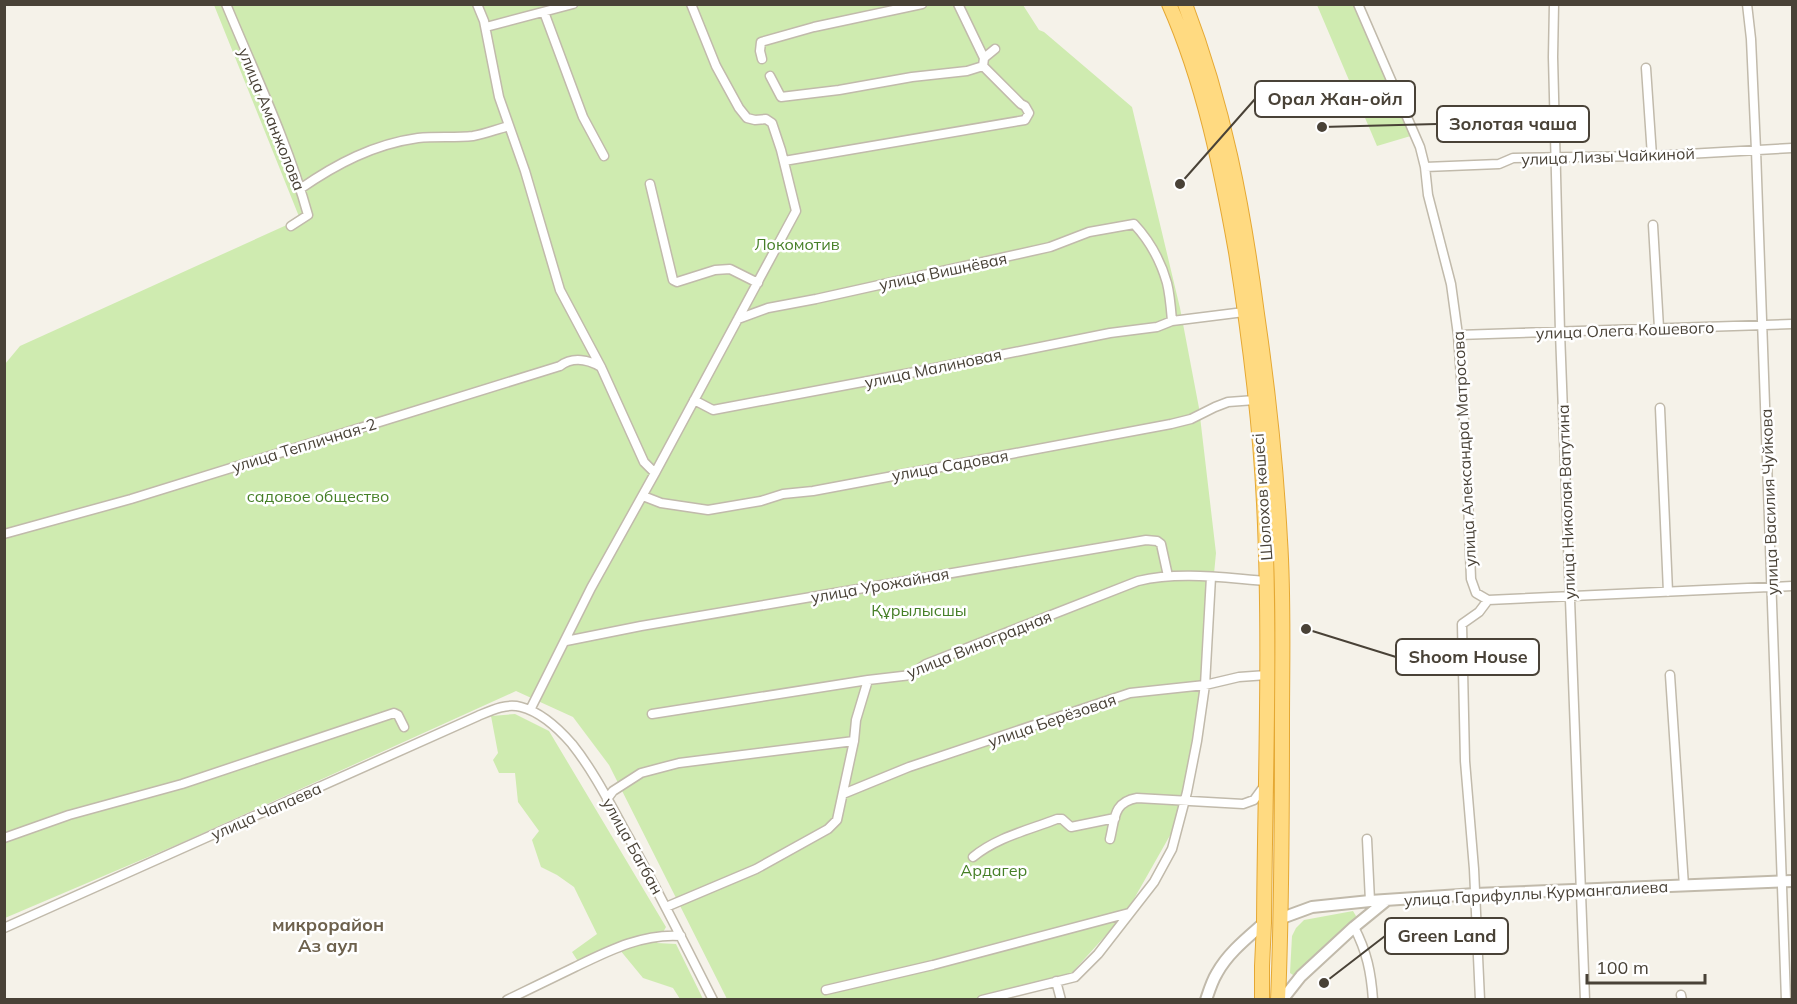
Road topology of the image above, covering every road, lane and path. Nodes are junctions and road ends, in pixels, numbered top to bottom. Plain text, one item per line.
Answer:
1 (226, 4) edge
2 (477, 4) edge
3 (573, 4) edge
4 (691, 4) edge
5 (922, 4) edge
6 (958, 4) edge
7 (1169, 4) edge
8 (1185, 4) edge
9 (1358, 4) edge
10 (1554, 4) edge
11 (1747, 4) edge
12 (543, 12) junction
13 (486, 27) junction
14 (995, 49) dead end
15 (762, 59) dead end
16 (983, 62) junction
17 (1646, 68) dead end
18 (770, 76) dead end
19 (509, 126) junction
20 (1792, 148) edge
21 (1756, 150) junction
22 (604, 156) dead end
23 (1652, 156) junction
24 (1556, 157) junction
25 (784, 161) junction
26 (1425, 167) junction
27 (650, 184) dead end
28 (300, 189) junction
29 (1653, 225) dead end
30 (291, 226) dead end
31 (758, 283) junction
32 (1244, 312) junction
33 (738, 320) junction
34 (1172, 321) junction
35 (1792, 324) edge
36 (1762, 325) junction
37 (1659, 328) junction
38 (1560, 332) junction
39 (1458, 335) junction
40 (601, 367) junction
41 (694, 400) junction
42 (1255, 400) junction
43 (1660, 408) dead end
44 (655, 473) junction
45 (643, 496) junction
46 (4, 534) edge
47 (1168, 576) junction
48 (1212, 577) junction
49 (1267, 581) junction
50 (1792, 586) edge
51 (1772, 587) junction
52 (1668, 592) junction
53 (1570, 596) junction
54 (1488, 600) junction
55 (566, 641) junction
56 (1268, 675) junction
57 (1670, 675) dead end
58 (868, 680) junction
59 (1205, 685) junction
60 (531, 710) junction
61 (652, 714) dead end
62 (404, 727) dead end
63 (854, 741) junction
64 (1265, 785) junction
65 (843, 794) junction
66 (607, 799) junction
67 (1185, 801) junction
68 (1115, 818) junction
69 (4, 838) edge
70 (1110, 839) dead end
71 (1367, 839) dead end
72 (973, 856) dead end
73 (1788, 881) edge
74 (1684, 886) junction
75 (1581, 890) junction
76 (1475, 894) junction
77 (1387, 900) junction
78 (1370, 901) junction
79 (666, 907) junction
80 (1129, 913) junction
81 (1282, 918) junction
82 (1264, 923) junction
83 (1354, 927) junction
84 (4, 928) edge
85 (681, 936) junction
86 (1056, 981) junction
87 (826, 990) dead end
88 (507, 999) edge
89 (713, 999) edge
90 (982, 999) edge
91 (1061, 999) edge
92 (1206, 999) edge
93 (1262, 999) edge
94 (1280, 999) edge
95 (1373, 999) edge
96 (1480, 999) edge
97 (1586, 999) edge
98 (1786, 999) edge

1 - 28 street, улица Аманжолова
2 - 13 street
3 - 12 street
4 - 25 street
5 - 15 street
6 - 16 street
7 - 32 highway, Шолохов көшесі
8 - 81 highway, Шолохов көшесі
9 - 26 street, улица Александра Матросова
10 - 24 street, улица Николая Ватутина
11 - 21 street, улица Василия Чуйкова
12 - 13 street
12 - 22 street
13 - 19 street
14 - 16 street
16 - 18 street
16 - 25 street
17 - 23 street
19 - 28 street
19 - 40 street
20 - 21 street, улица Лизы Чайкиной
21 - 23 street, улица Лизы Чайкиной
21 - 36 street, улица Василия Чуйкова
23 - 24 street, улица Лизы Чайкиной
24 - 26 street, улица Лизы Чайкиной
24 - 38 street, улица Николая Ватутина
25 - 31 street
26 - 39 street, улица Александра Матросова
27 - 31 street
28 - 30 street, улица Аманжолова
29 - 37 street
31 - 33 street
32 - 34 street, улица Малиновая
32 - 42 highway, Шолохов көшесі
33 - 34 street, улица Вишнёвая
33 - 41 street
34 - 41 street, улица Малиновая
35 - 36 street, улица Олега Кошевого
36 - 37 street, улица Олега Кошевого
36 - 51 street, улица Василия Чуйкова
37 - 38 street, улица Олега Кошевого
38 - 39 street, улица Олега Кошевого
38 - 53 street, улица Николая Ватутина
39 - 54 street, улица Александра Матросова
40 - 44 street
40 - 46 street, улица Тепличная-2
41 - 44 street
42 - 45 street, улица Садовая
42 - 49 highway, Шолохов көшесі
43 - 52 street
44 - 45 street
45 - 55 street
47 - 48 street, улица Виноградная
47 - 55 street, улица Урожайная
47 - 58 street, улица Виноградная
48 - 49 street, улица Виноградная
48 - 59 street
49 - 56 highway, Шолохов көшесі
50 - 51 street
51 - 52 street
51 - 73 street, улица Василия Чуйкова
52 - 53 street
53 - 54 street
53 - 75 street, улица Николая Ватутина
54 - 76 street
55 - 60 street
56 - 59 street, улица Берёзовая
56 - 64 highway, Шолохов көшесі
57 - 74 street
58 - 61 street, улица Виноградная
58 - 63 street
59 - 65 street, улица Берёзовая
59 - 67 street
60 - 66 street, улица Багбан
60 - 84 street, улица Чапаева
62 - 69 street
63 - 65 street
63 - 66 street
64 - 67 street
64 - 82 highway, Шолохов көшесі
65 - 79 street
66 - 79 street, улица Багбан
67 - 68 street
67 - 80 street
68 - 70 street
68 - 72 street
71 - 78 street
73 - 74 street, улица Гарифуллы Курмангалиева
73 - 98 street, улица Василия Чуйкова
74 - 75 street, улица Гарифуллы Курмангалиева
75 - 76 street, улица Гарифуллы Курмангалиева
75 - 97 street, улица Николая Ватутина
76 - 77 street, улица Гарифуллы Курмангалиева
76 - 96 street
77 - 78 street, улица Гарифуллы Курмангалиева
77 - 83 street
78 - 81 street, улица Гарифуллы Курмангалиева
79 - 85 street, улица Багбан
80 - 86 street
80 - 87 street
81 - 82 highway
81 - 94 highway, Шолохов көшесі
82 - 92 street
82 - 93 highway, Шолохов көшесі
83 - 94 street
83 - 95 street
85 - 88 street
85 - 89 street, улица Багбан
86 - 90 street
86 - 91 street

